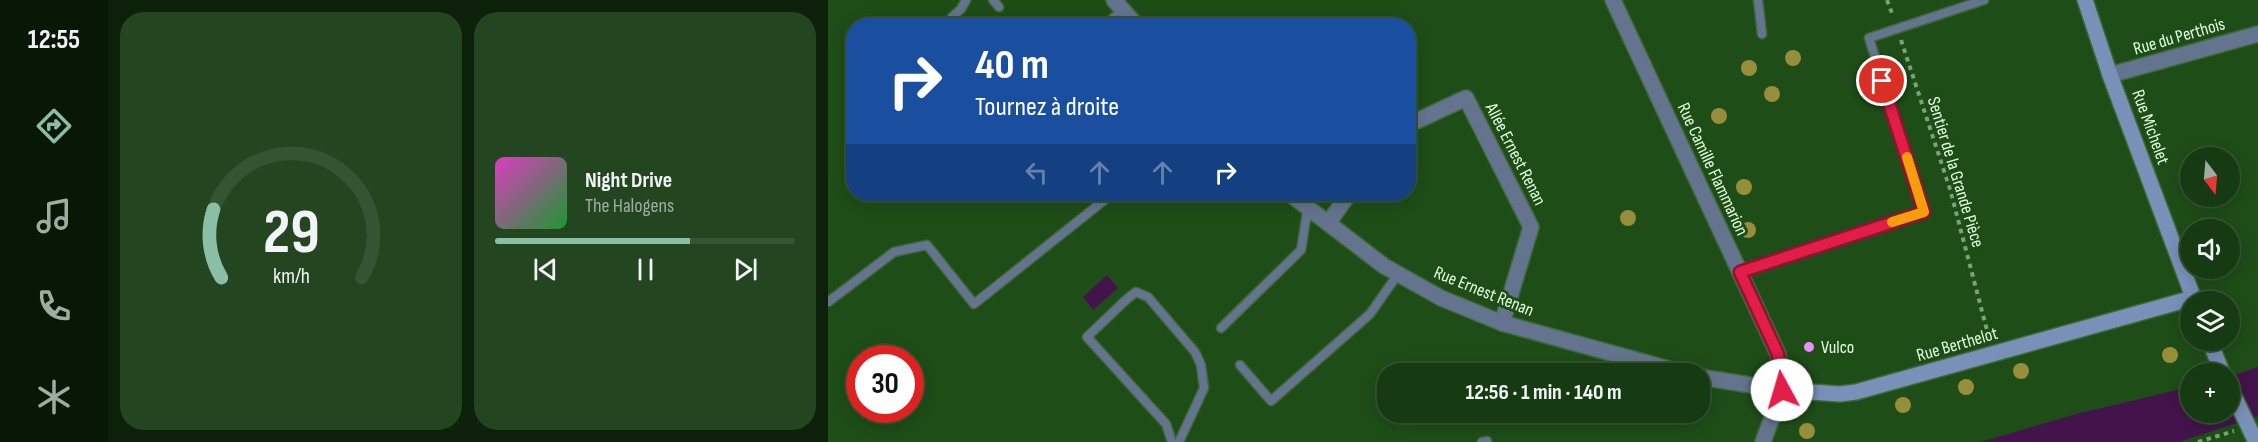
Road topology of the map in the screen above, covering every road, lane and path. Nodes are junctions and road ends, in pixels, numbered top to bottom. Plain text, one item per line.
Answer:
1 (966, 0) edge
2 (1612, 0) edge
3 (1758, 0) edge
4 (1887, 0) edge
5 (1984, 0) edge
6 (2085, 0) edge
7 (1119, 5) edge
8 (952, 17) dead end
9 (1110, 18) edge
10 (1130, 18) edge
11 (1897, 29) junction
12 (1762, 34) dead end
13 (2258, 34) edge
14 (2110, 75) junction
15 (1416, 121) edge
16 (1103, 201) edge
17 (1300, 201) edge
18 (1344, 201) edge
19 (1308, 207) junction
20 (1328, 223) junction
21 (1740, 272) junction
22 (1398, 274) junction
23 (2191, 291) edge
24 (828, 302) edge
25 (2180, 304) edge
26 (1502, 323) junction
27 (1221, 328) dead end
28 (1993, 354) junction
29 (1647, 363) edge
30 (1240, 365) dead end
31 (1710, 379) edge
32 (1782, 390) junction
33 (2240, 409) edge
34 (2239, 430) dead end
35 (1173, 442) edge
36 (1179, 442) edge
37 (1763, 442) edge
38 (2198, 442) edge
39 (2256, 442) edge

1 - 8 lane
2 - 21 street, Rue Camille Flammarion
3 - 12 lane
4 - 11 path, Sentier de la Grande Pièce
5 - 11 lane
6 - 14 street, Rue Michelet
7 - 9 lane
7 - 10 street
11 - 21 lane
11 - 28 path, Sentier de la Grande Pièce
13 - 14 street, Rue du Perthois
14 - 23 street, Rue Michelet
15 - 26 street, Allée Ernest Renan
16 - 24 lane
17 - 19 street, Rue Ernest Renan
18 - 20 street
19 - 20 street, Rue Ernest Renan
19 - 27 lane
20 - 22 street, Rue Ernest Renan
21 - 32 street, Rue Camille Flammarion
22 - 26 street, Rue Ernest Renan
22 - 30 lane
25 - 28 street, Rue Berthelot
26 - 29 street, Rue Ernest Renan
28 - 32 street, Rue Berthelot
31 - 32 street
32 - 37 street
33 - 39 street, bridge
34 - 38 path
35 - 36 lane

